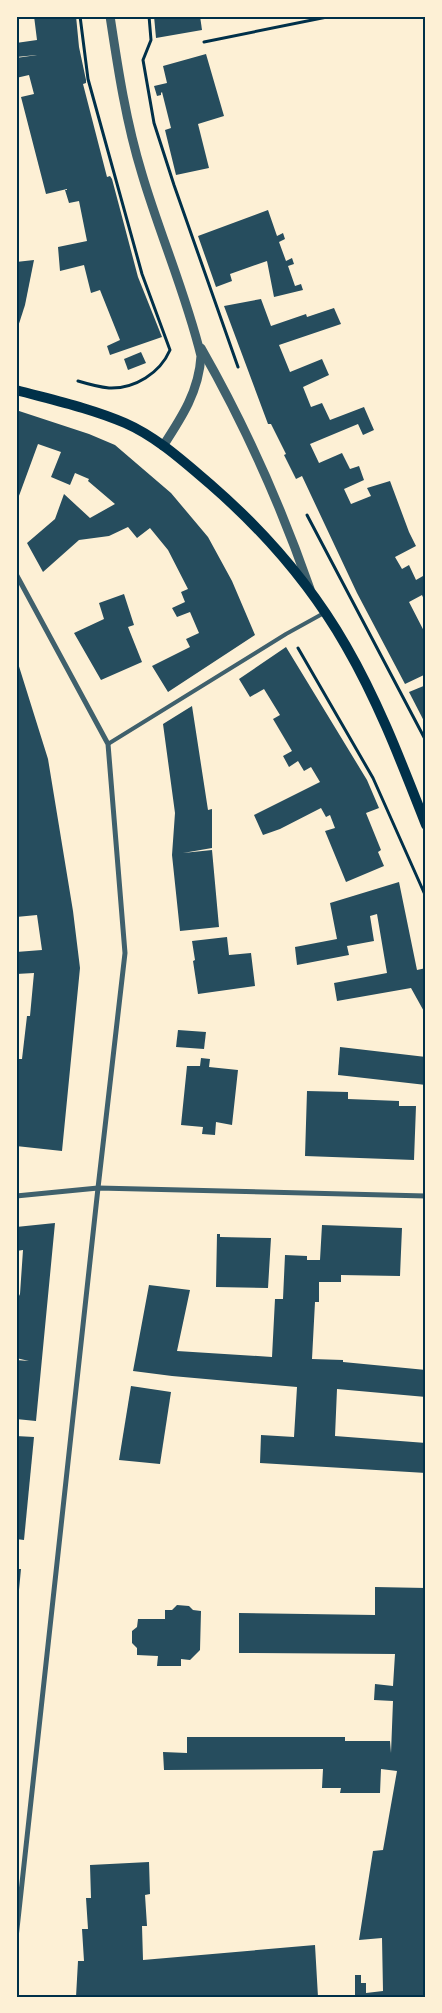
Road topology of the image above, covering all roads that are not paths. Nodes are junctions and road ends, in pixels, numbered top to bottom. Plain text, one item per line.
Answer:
1 (110, 16) edge
2 (197, 342) junction
3 (16, 390) edge
4 (164, 446) junction
5 (16, 574) edge
6 (312, 596) junction
7 (324, 613) junction
8 (108, 744) junction
9 (426, 825) edge
10 (98, 1188) junction
11 (16, 1196) edge
12 (426, 1196) edge
13 (16, 1938) edge

1 - 2 street
2 - 4 street
2 - 6 street
3 - 4 main road
4 - 6 main road
5 - 8 street
6 - 7 main road
7 - 8 lane
7 - 9 main road
8 - 10 street
10 - 11 street
10 - 12 street
10 - 13 street

